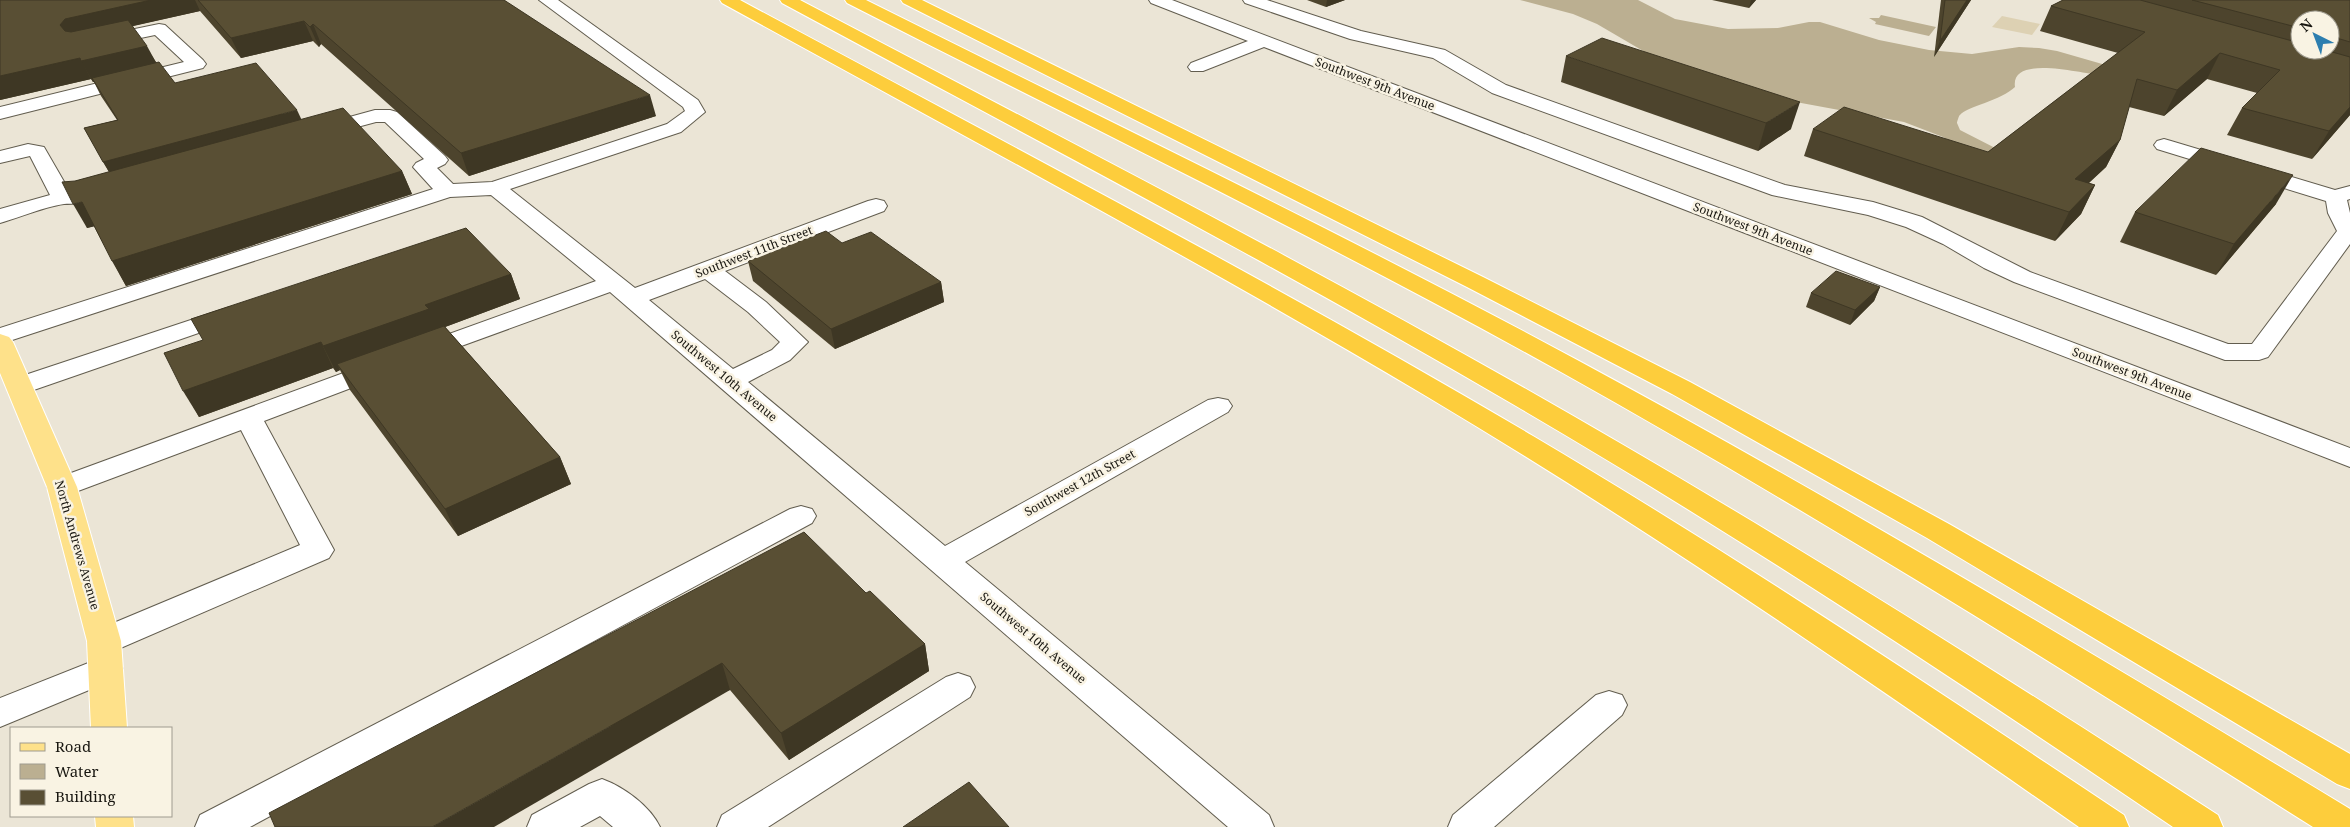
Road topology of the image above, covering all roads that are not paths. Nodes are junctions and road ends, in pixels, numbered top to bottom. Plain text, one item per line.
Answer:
1 (547, 0) edge
2 (728, 0) edge
3 (788, 0) edge
4 (853, 0) edge
5 (909, 0) edge
6 (1157, 0) edge
7 (1252, 0) edge
8 (1264, 41) junction
9 (82, 46) edge
10 (1197, 67) dead end
11 (120, 84) junction
12 (0, 113) edge
13 (0, 132) edge
14 (300, 137) edge
15 (2164, 145) dead end
16 (0, 157) edge
17 (128, 184) edge
18 (496, 188) junction
19 (448, 191) junction
20 (2343, 195) edge
21 (63, 198) junction
22 (876, 206) dead end
23 (0, 216) edge
24 (707, 270) junction
25 (623, 291) junction
26 (253, 306) edge
27 (0, 336) edge
28 (0, 342) edge
29 (730, 381) junction
30 (19, 386) junction
31 (1218, 406) dead end
32 (248, 417) junction
33 (2350, 458) edge
34 (62, 487) junction
35 (801, 516) dead end
36 (942, 561) junction
37 (105, 655) junction
38 (958, 687) dead end
39 (1609, 705) dead end
40 (0, 712) edge
41 (109, 727) edge
42 (2350, 773) edge
43 (214, 827) edge
44 (546, 827) edge
45 (641, 827) edge
46 (736, 827) edge
47 (1255, 827) edge
48 (1467, 827) edge
49 (2110, 827) edge
50 (2204, 827) edge
51 (2346, 827) edge

1 - 18 street
2 - 49 highway
3 - 50 highway
4 - 51 highway
5 - 42 highway
6 - 8 street, Southwest 9th Avenue
7 - 20 street
8 - 10 street
8 - 33 street, Southwest 9th Avenue
9 - 11 street
11 - 12 street
11 - 13 street
14 - 19 street
15 - 20 street
16 - 21 street
17 - 21 street
18 - 19 street
18 - 25 street, Southwest 10th Avenue
19 - 27 street
21 - 23 street
22 - 24 street, Southwest 11th Street
24 - 25 street, Southwest 11th Street
24 - 29 street
25 - 29 street, Southwest 10th Avenue
25 - 32 street, Southwest 11th Street
26 - 30 street
28 - 30 main road, North Andrews Avenue
29 - 36 street, Southwest 10th Avenue
30 - 34 main road, North Andrews Avenue
31 - 36 street, Southwest 12th Street
32 - 34 street, Southwest 11th Street
32 - 37 street
34 - 37 main road, North Andrews Avenue
35 - 43 street
36 - 47 street, Southwest 10th Avenue
37 - 40 street
37 - 41 main road, North Andrews Avenue
38 - 46 street
39 - 48 street
44 - 45 street

